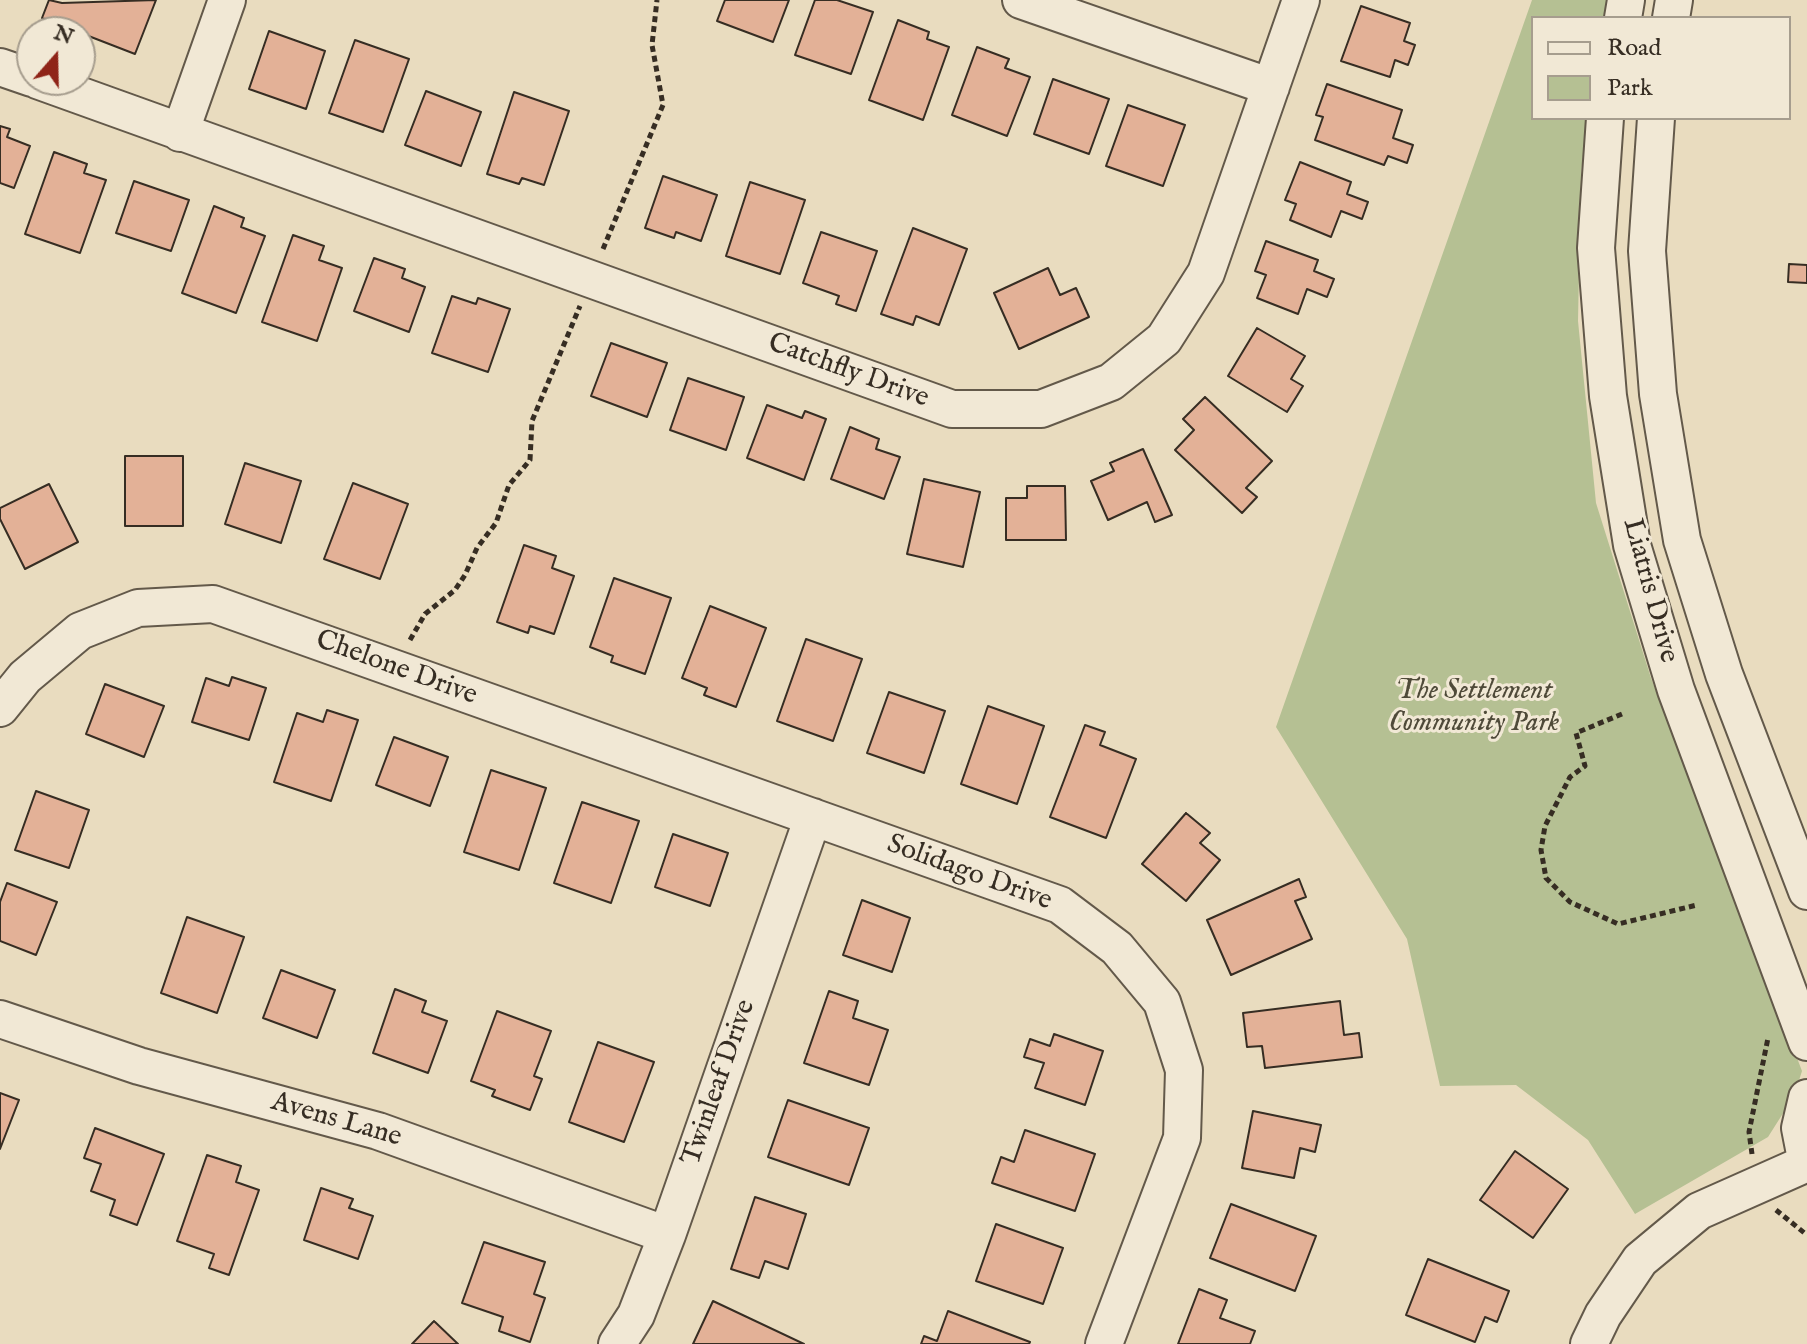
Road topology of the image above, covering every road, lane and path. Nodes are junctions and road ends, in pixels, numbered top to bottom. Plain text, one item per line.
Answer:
1 (227, 0) edge
2 (657, 0) edge
3 (1021, 0) edge
4 (1301, 0) edge
5 (1271, 87) junction
6 (80, 96) edge
7 (1605, 120) edge
8 (1656, 120) edge
9 (180, 133) junction
10 (591, 280) junction
11 (399, 670) junction
12 (0, 708) edge
13 (1622, 714) dead end
14 (813, 817) junction
15 (1807, 891) edge
16 (1697, 905) dead end
17 (0, 1019) edge
18 (1766, 1028) dead end
19 (1807, 1042) edge
20 (1807, 1098) edge
21 (1807, 1164) edge
22 (1761, 1184) junction
23 (667, 1235) junction
24 (1807, 1235) edge
25 (617, 1344) edge
26 (1104, 1344) edge
27 (1589, 1344) edge

1 - 9 street
2 - 10 path
3 - 5 street
4 - 5 street, Catchfly Drive
5 - 10 street, Catchfly Drive
6 - 9 street, Catchfly Drive
7 - 19 street, Liatris Drive
8 - 15 street, Liatris Drive
9 - 10 street, Catchfly Drive
10 - 11 path
11 - 12 street, Chelone Drive
11 - 14 street, Chelone Drive
13 - 16 path
14 - 23 street, Twinleaf Drive
14 - 26 street, Solidago Drive
17 - 23 street, Avens Lane
18 - 22 path
20 - 21 street
21 - 22 street
22 - 24 path
22 - 27 street
23 - 25 street, Twinleaf Drive

